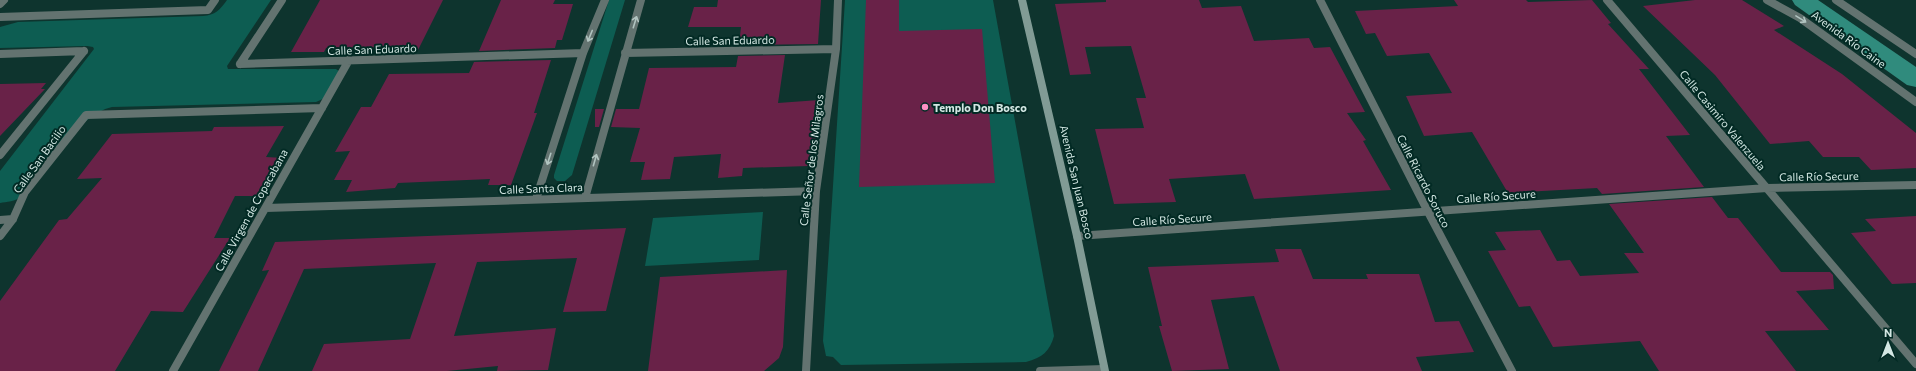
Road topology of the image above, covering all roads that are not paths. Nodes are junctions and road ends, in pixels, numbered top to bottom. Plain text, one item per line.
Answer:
1 (4, 0) edge
2 (216, 0) edge
3 (282, 0) edge
4 (605, 0) edge
5 (642, 0) edge
6 (838, 0) edge
7 (1022, 0) edge
8 (1320, 0) edge
9 (1607, 0) edge
10 (1767, 0) edge
11 (1836, 0) edge
12 (0, 4) edge
13 (0, 17) edge
14 (836, 49) junction
15 (583, 53) junction
16 (625, 53) junction
17 (0, 54) edge
18 (1916, 54) edge
19 (349, 60) junction
20 (1916, 102) edge
21 (322, 108) junction
22 (0, 155) edge
23 (1916, 185) edge
24 (1767, 188) junction
25 (816, 191) junction
26 (585, 198) junction
27 (536, 199) junction
28 (266, 208) junction
29 (1428, 212) junction
30 (13, 219) junction
31 (0, 220) edge
32 (0, 236) edge
33 (1077, 236) junction
34 (1916, 364) edge
35 (1104, 370) edge
36 (173, 371) edge
37 (806, 371) edge
38 (1040, 371) edge
39 (1512, 371) edge

1 - 12 street
2 - 13 street
3 - 19 street, Calle San Eduardo
4 -> 15 street
16 -> 5 street
6 - 14 street, Calle Señor de los Milagros
7 - 33 street, Avenida San Juan Bosco
8 - 29 street, Calle Ricardo Soruco
9 - 24 street, Calle Casimiro Valenzuela
10 -> 20 street, Avenida Río Caine
11 - 18 street
14 - 16 street, Calle San Eduardo
14 - 25 street, Calle Señor de los Milagros
15 - 19 street, Calle San Eduardo
15 -> 27 street
26 -> 16 street
17 - 22 street
19 - 21 street, Calle Virgen de Copacabana
21 - 28 street, Calle Virgen de Copacabana
21 - 30 street, Calle San Bacilio
23 - 24 street, Calle Río Secure
24 - 29 street, Calle Río Secure
24 - 34 street, Calle Casimiro Valenzuela
25 - 26 street, Calle Santa Clara
25 - 37 street, Calle Señor de los Milagros
26 - 27 street, Calle Santa Clara
27 - 28 street, Calle Santa Clara
28 - 36 street, Calle Virgen de Copacabana
29 - 33 street, Calle Río Secure
29 - 39 street, Calle Ricardo Soruco
30 - 31 street
30 - 32 street, Calle San Bacilio
33 - 35 street, Avenida San Juan Bosco
35 - 38 street

